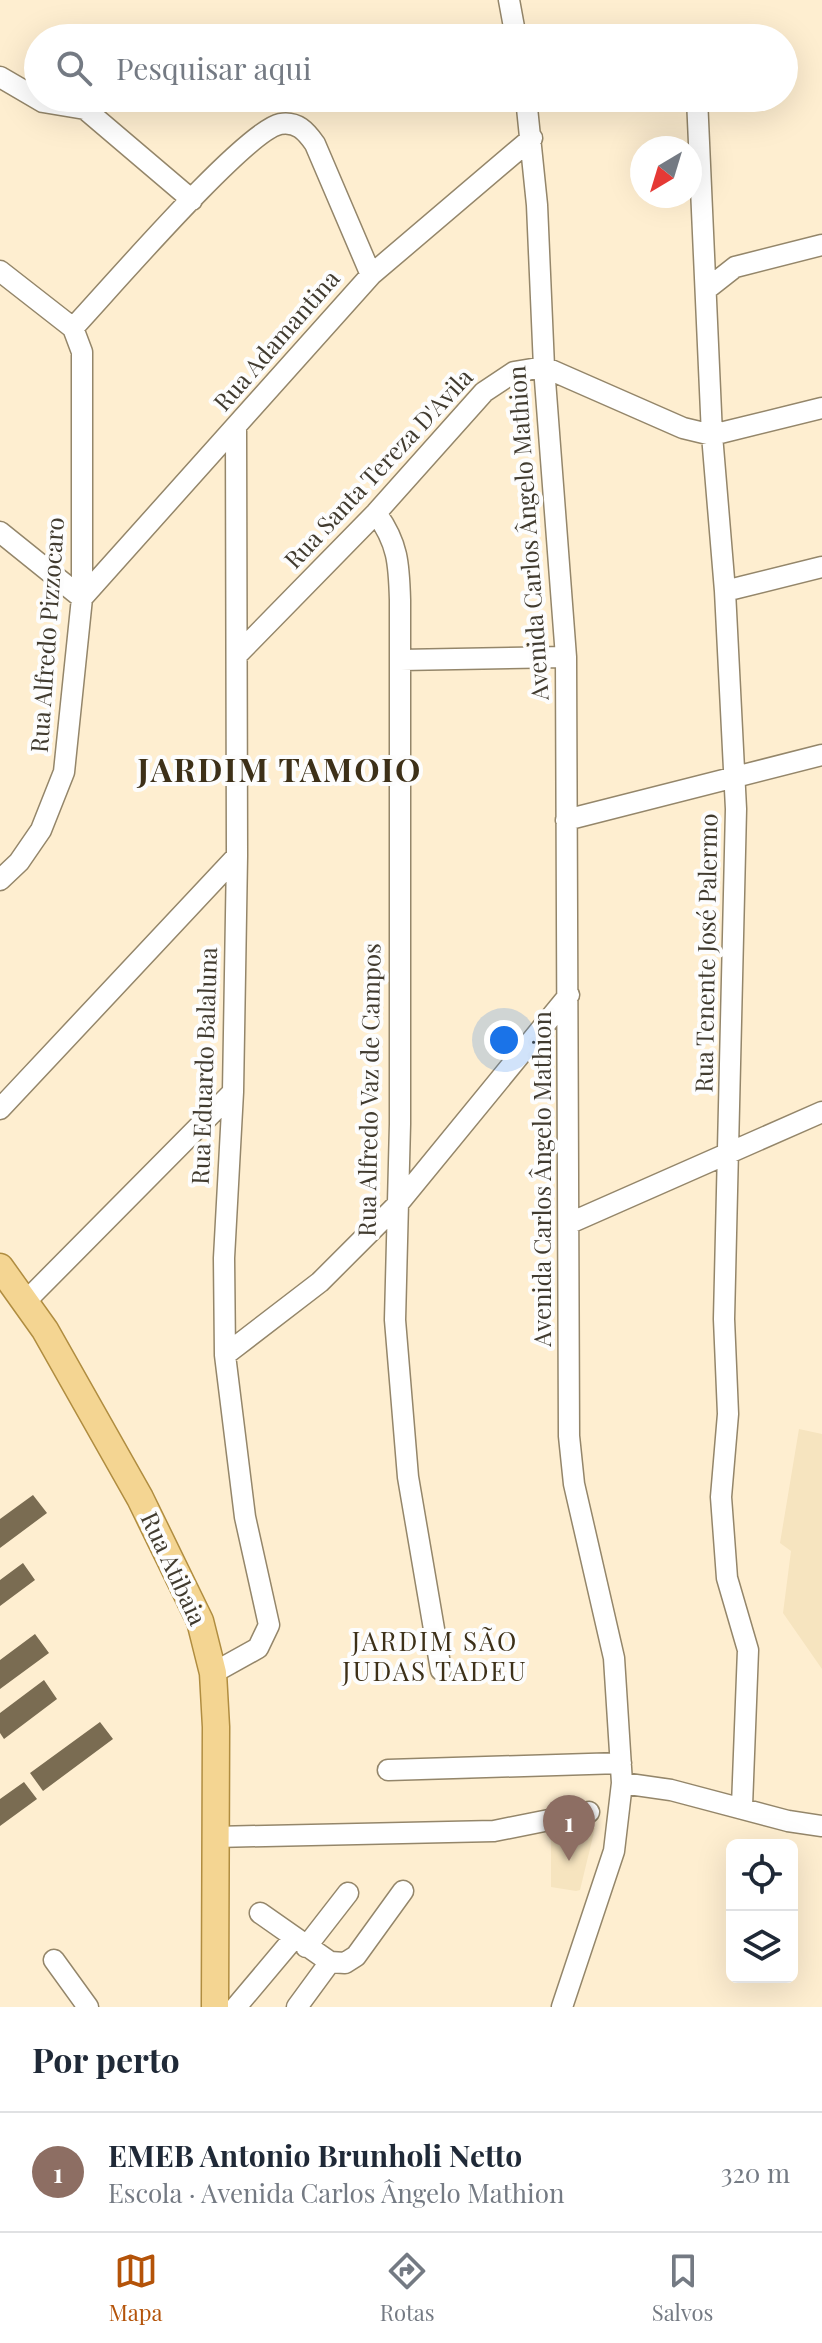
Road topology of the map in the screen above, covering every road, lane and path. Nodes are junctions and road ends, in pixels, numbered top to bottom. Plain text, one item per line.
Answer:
1 (509, 0) edge
2 (513, 24) edge
3 (0, 77) edge
4 (24, 91) edge
5 (89, 112) edge
6 (528, 112) edge
7 (698, 112) edge
8 (532, 138) junction
9 (192, 200) junction
10 (822, 245) edge
11 (0, 271) edge
12 (371, 275) junction
13 (707, 289) junction
14 (73, 328) junction
15 (544, 367) junction
16 (822, 408) edge
17 (236, 428) junction
18 (712, 435) junction
19 (376, 513) junction
20 (0, 532) edge
21 (130, 546) junction
22 (83, 553) junction
23 (822, 567) edge
24 (725, 591) junction
25 (82, 598) junction
26 (237, 655) junction
27 (566, 657) junction
28 (401, 660) junction
29 (822, 755) edge
30 (732, 777) junction
31 (566, 820) junction
32 (237, 856) junction
33 (0, 880) edge
34 (569, 995) junction
35 (233, 1092) junction
36 (0, 1109) edge
37 (822, 1112) edge
38 (729, 1151) junction
39 (398, 1204) junction
40 (570, 1223) junction
41 (0, 1267) edge
42 (26, 1301) junction
43 (225, 1355) junction
44 (441, 1670) dead end
45 (213, 1673) junction
46 (388, 1770) dead end
47 (621, 1773) junction
48 (742, 1806) junction
49 (589, 1812) dead end
50 (822, 1826) edge
51 (215, 1837) junction
52 (403, 1891) dead end
53 (348, 1893) dead end
54 (260, 1913) dead end
55 (300, 1943) junction
56 (54, 1960) dead end
57 (330, 1962) junction
58 (88, 2007) edge
59 (215, 2007) edge
60 (236, 2007) edge
61 (297, 2007) edge
62 (562, 2007) edge

1 - 2 street
3 - 4 street
5 - 9 street
6 - 8 street, Avenida Carlos Ângelo Mathion
7 - 13 street, Rua Tenente José Palermo
8 - 12 street, Rua Adamantina
8 - 15 street, Avenida Carlos Ângelo Mathion
9 - 12 street
9 - 14 street
10 - 13 street
11 - 14 street
12 - 17 street, Rua Adamantina
13 - 18 street, Rua Tenente José Palermo
14 - 22 street, Rua Alfredo Pizzocaro
15 - 18 street
15 - 19 street, Rua Santa Tereza D'Avila
15 - 27 street, Avenida Carlos Ângelo Mathion
16 - 18 street
17 - 21 street, Rua Adamantina
17 - 26 street, Rua Eduardo Balaluna
18 - 24 street, Rua Tenente José Palermo
19 - 26 street, Rua Santa Tereza D'Avila
19 - 28 street, Rua Alfredo Vaz de Campos
20 - 25 street
21 - 22 street
21 - 25 street, Rua Adamantina
22 - 25 street, Rua Alfredo Pizzocaro
23 - 24 street
24 - 30 street, Rua Tenente José Palermo
25 - 33 street, Rua Alfredo Pizzocaro
26 - 32 street, Rua Eduardo Balaluna
27 - 28 street
27 - 31 street, Avenida Carlos Ângelo Mathion
28 - 39 street, Rua Alfredo Vaz de Campos
29 - 30 street
30 - 31 street
30 - 38 street, Rua Tenente José Palermo
31 - 34 street, Avenida Carlos Ângelo Mathion
32 - 35 street, Rua Eduardo Balaluna
32 - 36 street
34 - 39 street
34 - 40 street, Avenida Carlos Ângelo Mathion
35 - 42 street
35 - 43 street, Rua Eduardo Balaluna
37 - 38 street
38 - 40 street
38 - 48 street, Rua Tenente José Palermo
39 - 43 street
39 - 44 street, Rua Alfredo Vaz de Campos
40 - 47 street, Avenida Carlos Ângelo Mathion
41 - 42 main road, Rua Atibaia
42 - 45 main road, Rua Atibaia
43 - 45 street, Rua Eduardo Balaluna
45 - 51 main road, Rua Atibaia
46 - 47 street
47 - 48 street
47 - 62 street, Avenida Carlos Ângelo Mathion
48 - 50 street
49 - 51 street
51 - 59 main road, Rua Atibaia
52 - 57 street
53 - 55 street
54 - 55 street
55 - 57 street
55 - 60 street
56 - 58 street
57 - 61 street

